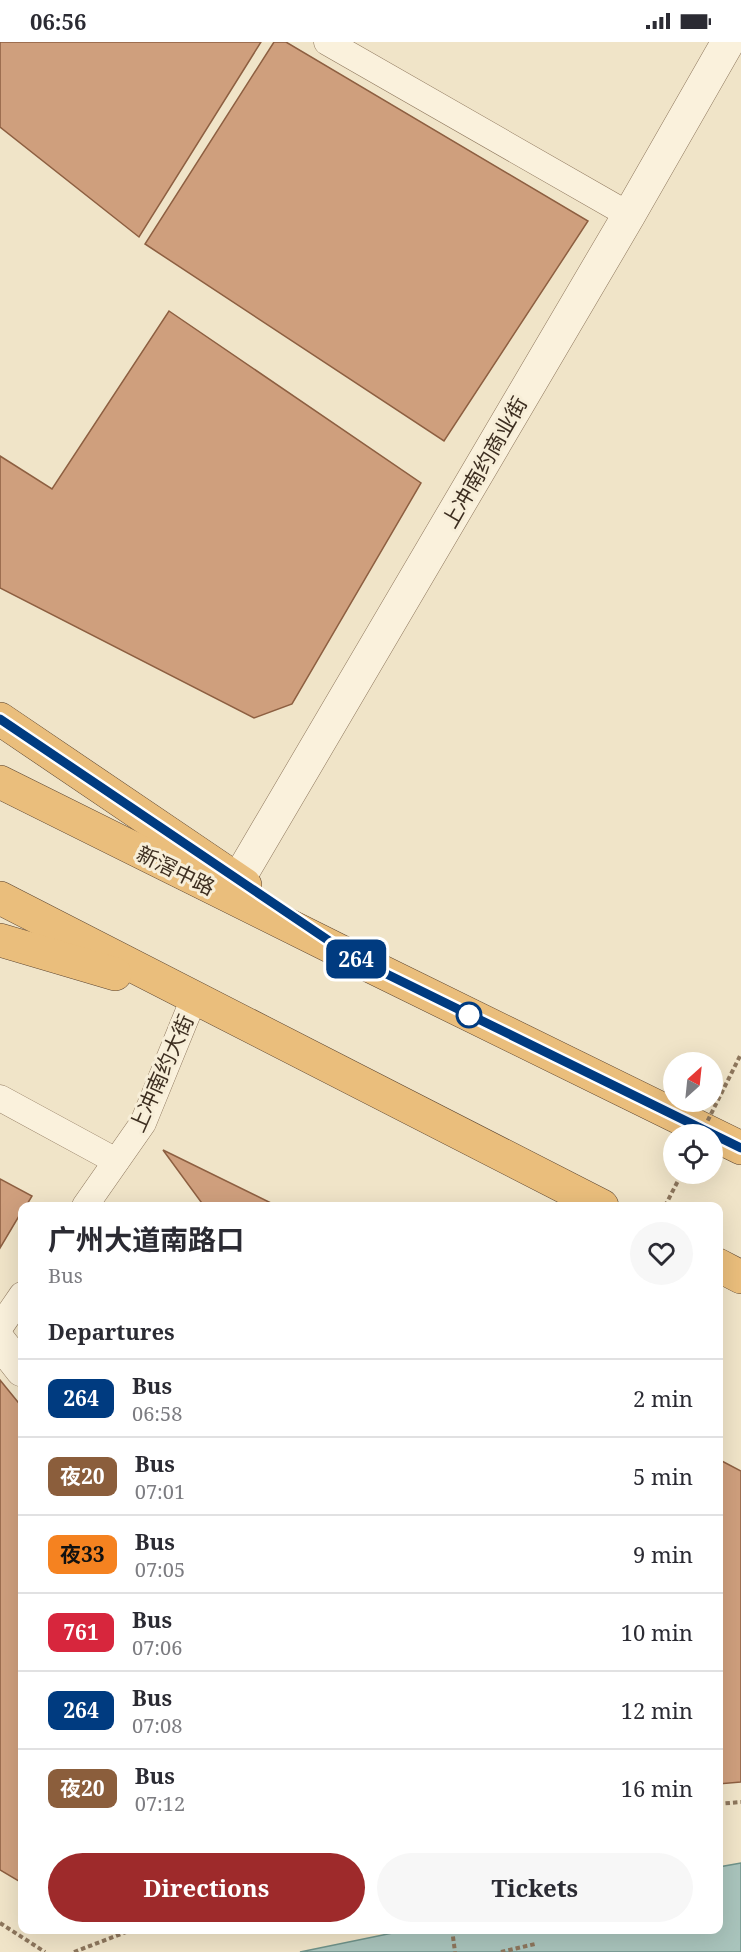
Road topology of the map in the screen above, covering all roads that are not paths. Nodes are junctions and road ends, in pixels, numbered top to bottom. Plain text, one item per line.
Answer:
1 (327, 42) edge
2 (728, 42) edge
3 (629, 215) junction
4 (0, 719) edge
5 (0, 782) edge
6 (238, 880) junction
7 (0, 898) edge
8 (0, 923) edge
9 (0, 940) edge
10 (356, 959) junction
11 (194, 998) junction
12 (0, 1098) edge
13 (741, 1148) edge
14 (116, 1161) junction
15 (88, 1202) edge
16 (594, 1202) edge
17 (723, 1268) edge
18 (741, 1277) edge
19 (18, 1301) edge
20 (0, 1327) edge
21 (0, 1342) edge
22 (18, 1365) edge

1 - 3 lane
2 - 3 street, 上冲南约商业街
3 - 6 street, 上冲南约商业街
4 - 6 highway
5 - 10 highway, 新滘中路
6 - 10 highway
7 - 11 highway
8 - 11 highway
9 - 11 highway
10 - 13 highway, 新滘中路
11 - 14 lane, 上冲南约大街
11 - 16 highway
12 - 14 lane
14 - 15 lane, 上冲南约大街
17 - 18 highway
19 - 20 lane
21 - 22 street

